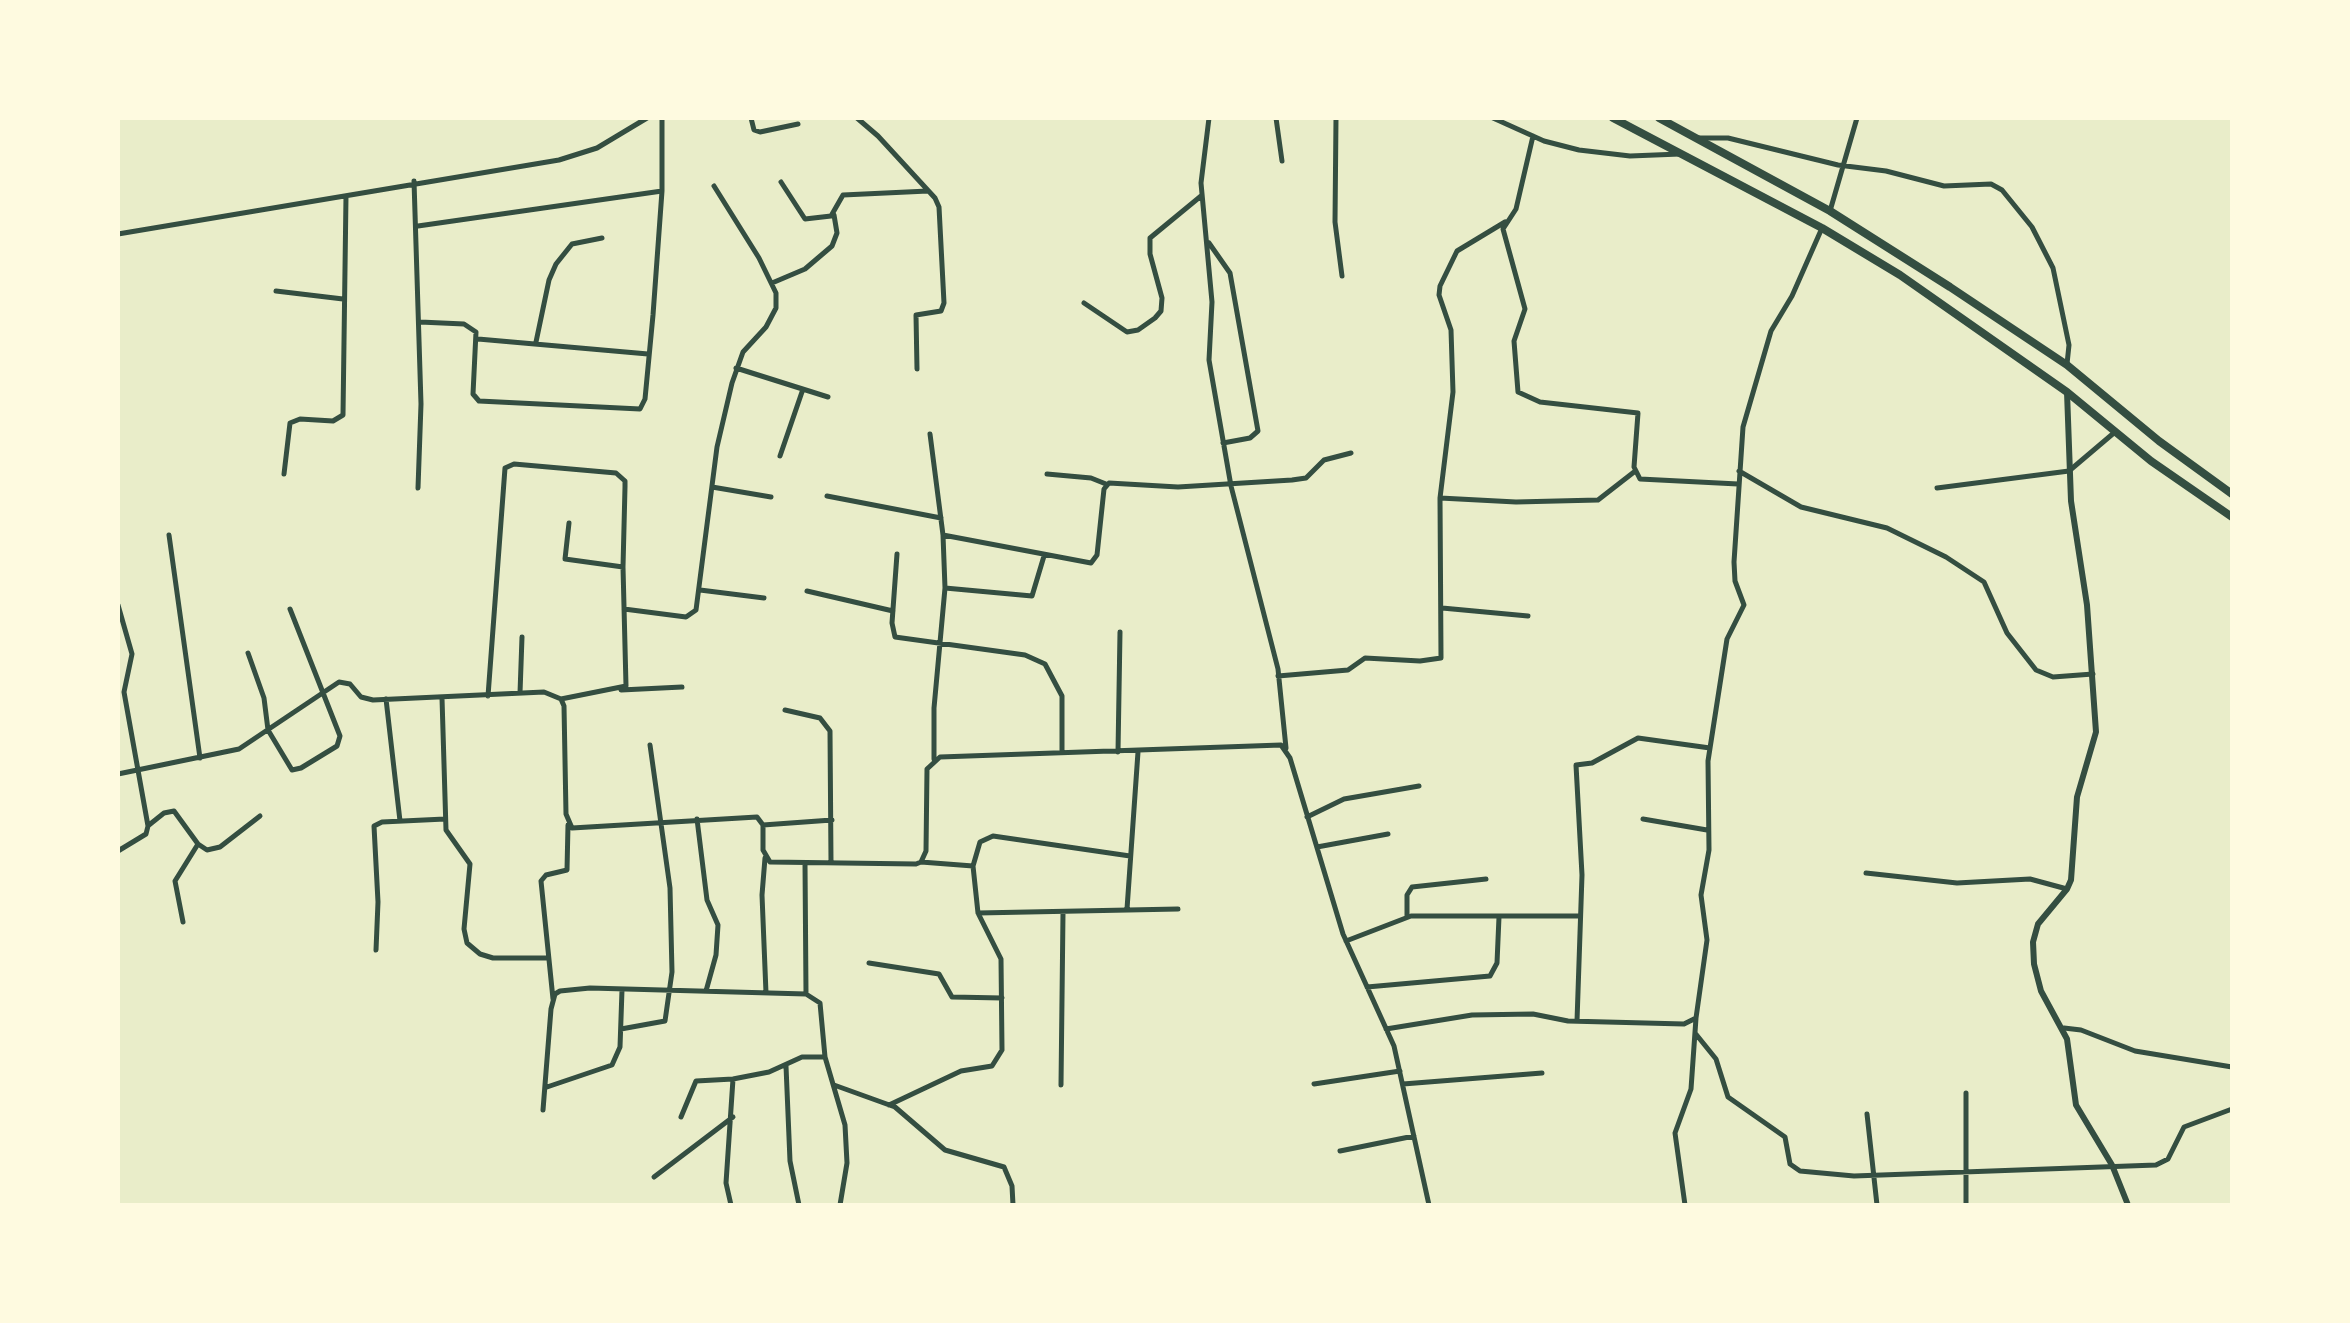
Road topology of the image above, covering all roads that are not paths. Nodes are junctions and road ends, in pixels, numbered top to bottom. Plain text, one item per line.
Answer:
1 (647, 118) edge
2 (662, 118) edge
3 (751, 118) edge
4 (857, 118) edge
5 (1209, 118) edge
6 (1276, 118) edge
7 (1336, 118) edge
8 (1493, 118) edge
9 (1613, 118) edge
10 (1659, 118) edge
11 (1857, 118) edge
12 (798, 124) dead end
13 (1533, 136) junction
14 (1697, 138) junction
15 (1685, 154) junction
16 (1282, 161) dead end
17 (1843, 166) junction
18 (414, 181) junction
19 (781, 182) dead end
20 (714, 186) dead end
21 (662, 191) junction
22 (929, 191) junction
23 (1202, 195) junction
24 (346, 196) junction
25 (1830, 211) junction
26 (834, 214) junction
27 (1505, 222) junction
28 (417, 226) junction
29 (1822, 228) junction
30 (118, 234) edge
31 (602, 238) dead end
32 (1209, 243) junction
33 (1342, 276) dead end
34 (772, 283) junction
35 (276, 291) dead end
36 (343, 299) junction
37 (1084, 303) dead end
38 (420, 322) junction
39 (478, 339) junction
40 (536, 342) junction
41 (648, 354) junction
42 (2067, 365) junction
43 (736, 368) junction
44 (917, 369) dead end
45 (803, 389) junction
46 (2067, 392) junction
47 (828, 397) dead end
48 (2115, 432) junction
49 (930, 434) dead end
50 (1223, 443) junction
51 (1351, 453) dead end
52 (780, 456) dead end
53 (1739, 471) junction
54 (2069, 471) junction
55 (1634, 472) junction
56 (284, 474) dead end
57 (1047, 474) dead end
58 (1106, 484) junction
59 (1738, 484) junction
60 (1231, 486) junction
61 (712, 487) junction
62 (418, 488) dead end
63 (1937, 488) dead end
64 (2232, 494) edge
65 (827, 496) dead end
66 (771, 497) dead end
67 (1440, 498) junction
68 (2232, 517) edge
69 (941, 518) junction
70 (569, 523) dead end
71 (169, 535) dead end
72 (943, 535) junction
73 (897, 554) dead end
74 (1044, 556) junction
75 (623, 567) junction
76 (945, 588) junction
77 (700, 590) junction
78 (807, 591) dead end
79 (764, 598) dead end
80 (118, 605) edge
81 (1442, 608) junction
82 (290, 609) dead end
83 (624, 609) junction
84 (893, 611) junction
85 (1528, 616) dead end
86 (1120, 632) dead end
87 (522, 637) dead end
88 (941, 644) junction
89 (248, 653) dead end
90 (2093, 674) junction
91 (1278, 676) junction
92 (682, 687) dead end
93 (620, 690) junction
94 (323, 691) junction
95 (520, 693) junction
96 (488, 696) junction
97 (442, 698) junction
98 (386, 699) junction
99 (561, 699) junction
100 (785, 710) dead end
101 (268, 730) junction
102 (650, 745) dead end
103 (1710, 748) junction
104 (1286, 749) junction
105 (1062, 750) junction
106 (1118, 752) junction
107 (1138, 752) junction
108 (200, 758) junction
109 (934, 759) junction
110 (138, 770) junction
111 (118, 774) edge
112 (1419, 786) dead end
113 (260, 816) dead end
114 (1307, 817) junction
115 (445, 819) junction
116 (697, 819) junction
117 (1643, 819) dead end
118 (832, 820) junction
119 (400, 821) junction
120 (662, 821) junction
121 (568, 824) junction
122 (763, 825) junction
123 (148, 826) junction
124 (1707, 830) junction
125 (1388, 834) dead end
126 (198, 844) junction
127 (1317, 847) junction
128 (118, 851) edge
129 (1130, 856) junction
130 (766, 858) junction
131 (831, 862) junction
132 (921, 862) junction
133 (805, 863) junction
134 (973, 866) junction
135 (1866, 873) dead end
136 (1486, 879) dead end
137 (2067, 889) junction
138 (1127, 909) junction
139 (1178, 909) dead end
140 (978, 913) junction
141 (1063, 913) junction
142 (1407, 916) junction
143 (1580, 916) junction
144 (1499, 917) junction
145 (183, 922) dead end
146 (1346, 941) junction
147 (376, 950) dead end
148 (548, 958) junction
149 (869, 963) dead end
150 (1367, 987) junction
151 (622, 990) junction
152 (668, 990) junction
153 (706, 991) junction
154 (766, 993) junction
155 (806, 994) junction
156 (1002, 998) junction
157 (553, 1000) junction
158 (1696, 1018) junction
159 (1577, 1021) junction
160 (2064, 1028) junction
161 (621, 1029) junction
162 (1386, 1029) junction
163 (1695, 1033) junction
164 (825, 1057) junction
165 (786, 1066) junction
166 (2232, 1067) edge
167 (1400, 1071) junction
168 (1542, 1073) dead end
169 (733, 1079) junction
170 (1314, 1084) dead end
171 (1403, 1084) junction
172 (834, 1085) junction
173 (1061, 1085) dead end
174 (547, 1087) junction
175 (1966, 1093) dead end
176 (889, 1105) junction
177 (2232, 1109) edge
178 (543, 1110) dead end
179 (1867, 1114) dead end
180 (681, 1117) dead end
181 (733, 1117) junction
182 (1414, 1136) junction
183 (1340, 1151) dead end
184 (2112, 1165) junction
185 (1965, 1172) junction
186 (1874, 1175) junction
187 (654, 1177) dead end
188 (731, 1205) edge
189 (799, 1205) edge
190 (840, 1205) edge
191 (1013, 1205) edge
192 (1429, 1205) edge
193 (1685, 1205) edge
194 (1877, 1205) edge
195 (1966, 1205) edge
196 (2128, 1205) edge

1 - 18 street
2 - 21 street
3 - 12 street
4 - 22 street
5 - 23 street
6 - 16 street
7 - 33 street
8 - 13 street
9 - 15 highway
10 - 14 highway
11 - 17 street
13 - 15 street
13 - 27 street
14 - 17 street
14 - 25 highway
15 - 29 highway
17 - 25 street
17 - 42 street
18 - 24 street
18 - 28 street
19 - 26 street
20 - 34 street
21 - 28 street
21 - 41 street
22 - 26 street
22 - 44 street
23 - 32 street
23 - 37 street
24 - 30 street
24 - 36 street
25 - 42 highway
26 - 34 street
27 - 55 street
27 - 67 street
28 - 38 street
29 - 46 highway
29 - 53 street
31 - 40 street
32 - 50 street
32 - 50 street
34 - 43 street
35 - 36 street
36 - 56 street
38 - 39 street
38 - 62 street
39 - 40 street
39 - 41 street
40 - 41 street
42 - 64 highway
43 - 45 street
43 - 61 street
45 - 47 street
45 - 52 street
46 - 48 highway
46 - 54 street
48 - 54 street
48 - 68 highway
49 - 69 street
50 - 60 street
51 - 60 street
53 - 59 street
53 - 90 street
54 - 63 street
54 - 90 street
55 - 59 street
55 - 67 street
57 - 58 street
58 - 60 street
58 - 74 street
59 - 103 street
60 - 91 street
61 - 66 street
61 - 77 street
65 - 69 street
67 - 81 street
69 - 72 street
70 - 75 street
71 - 108 street
72 - 74 street
72 - 76 street
73 - 84 street
74 - 76 street
75 - 83 street
75 - 96 street
76 - 88 street
77 - 79 street
77 - 83 street
78 - 84 street
80 - 110 street
81 - 85 street
81 - 91 street
82 - 94 street
83 - 93 street
84 - 88 street
86 - 106 street
87 - 95 street
88 - 105 street
88 - 109 street
89 - 101 street
90 - 137 street
91 - 104 street
92 - 93 street
93 - 99 street
94 - 98 street
94 - 101 street
94 - 101 street
95 - 96 street
95 - 99 street
96 - 97 street
97 - 98 street
97 - 115 street
98 - 119 street
99 - 121 street
100 - 118 street
101 - 108 street
102 - 120 street
103 - 124 street
103 - 143 street
104 - 107 street
104 - 114 street
105 - 106 street
105 - 109 street
106 - 107 street
107 - 129 street
108 - 110 street
109 - 132 street
110 - 111 street
110 - 123 street
112 - 114 street
113 - 126 street
114 - 127 street
115 - 119 street
115 - 148 street
116 - 120 street
116 - 122 street
116 - 153 street
117 - 124 street
118 - 122 street
118 - 131 street
119 - 147 street
120 - 121 street
120 - 152 street
121 - 148 street
122 - 130 street
123 - 126 street
123 - 128 street
124 - 158 street
125 - 127 street
126 - 145 street
127 - 146 street
129 - 134 street
129 - 138 street
130 - 133 street
130 - 154 street
131 - 132 street
131 - 133 street
132 - 134 street
133 - 155 street
134 - 140 street
135 - 137 street
136 - 142 street
137 - 160 street
138 - 139 street
138 - 141 street
140 - 141 street
140 - 156 street
141 - 173 street
142 - 144 street
142 - 146 street
143 - 144 street
143 - 159 street
144 - 150 street
146 - 150 street
148 - 157 street
149 - 156 street
150 - 162 street
151 - 152 street
151 - 157 street
151 - 161 street
152 - 153 street
152 - 161 street
153 - 154 street
154 - 155 street
155 - 164 street
156 - 176 street
157 - 174 street
158 - 159 street
158 - 163 street
159 - 162 street
160 - 166 street
160 - 184 street
161 - 174 street
162 - 167 street
163 - 186 street
163 - 193 street
164 - 165 street
164 - 172 street
165 - 169 street
165 - 189 street
167 - 170 street
167 - 171 street
168 - 171 street
169 - 180 street
169 - 181 street
171 - 182 street
172 - 176 street
172 - 190 street
174 - 178 street
175 - 185 street
176 - 191 street
177 - 184 street
179 - 186 street
181 - 187 street
181 - 188 street
182 - 183 street
182 - 192 street
184 - 185 street
184 - 196 street
185 - 186 street
185 - 195 street
186 - 194 street

